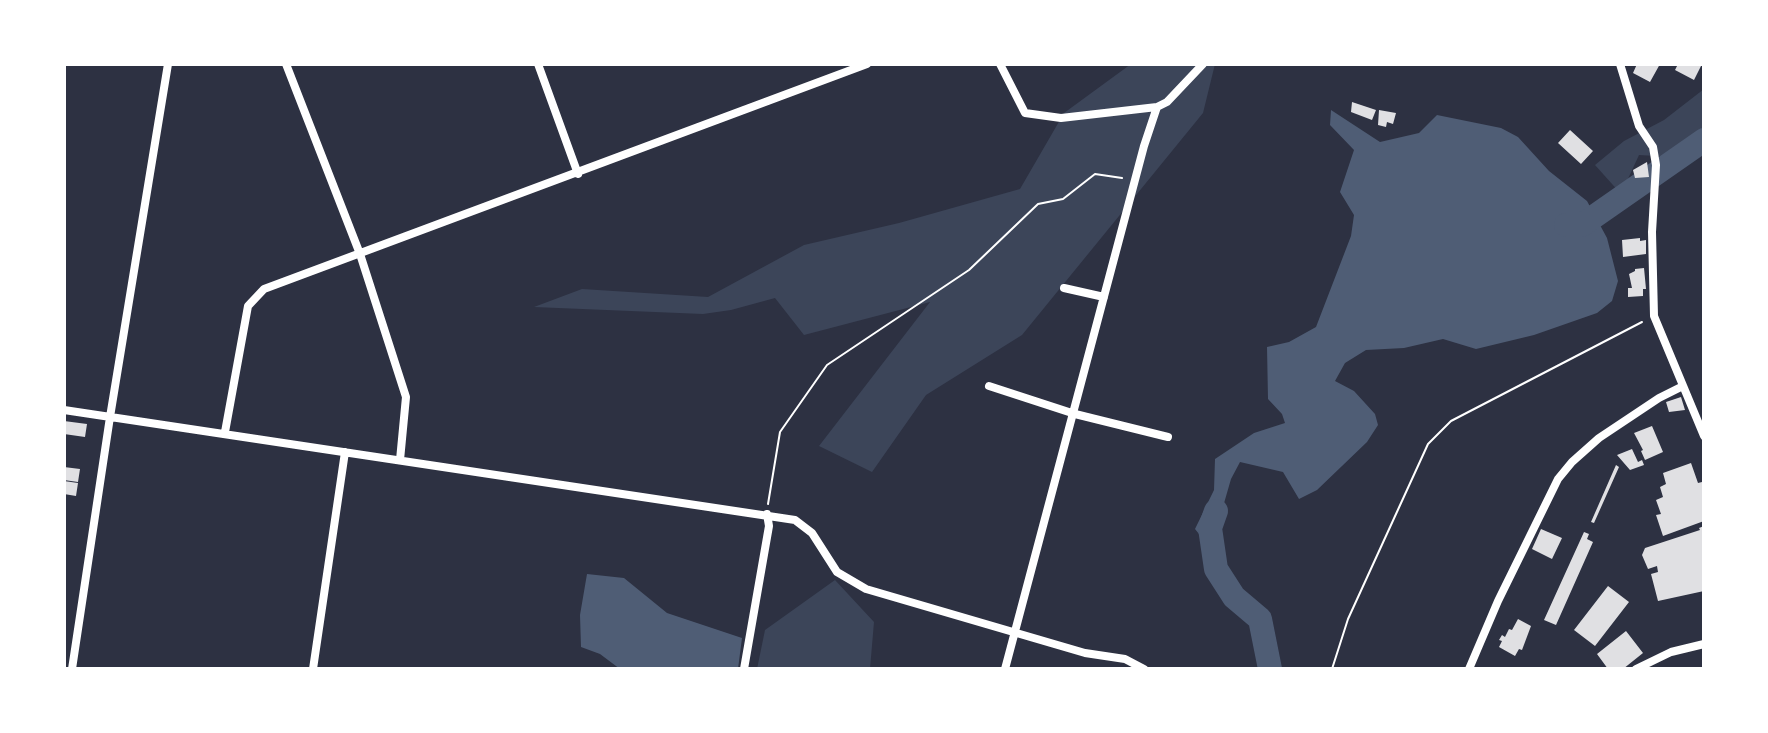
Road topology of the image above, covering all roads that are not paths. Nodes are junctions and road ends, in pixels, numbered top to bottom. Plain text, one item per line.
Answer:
1 (168, 64) edge
2 (286, 64) edge
3 (538, 64) edge
4 (867, 64) edge
5 (1000, 64) edge
6 (1203, 64) edge
7 (1620, 64) edge
8 (1157, 107) junction
9 (578, 174) junction
10 (360, 254) junction
11 (1064, 288) dead end
12 (1104, 297) junction
13 (989, 386) dead end
14 (1683, 386) junction
15 (64, 410) edge
16 (1075, 414) junction
17 (110, 417) junction
18 (225, 432) junction
19 (1704, 436) edge
20 (1168, 437) dead end
21 (345, 452) junction
22 (400, 460) junction
23 (767, 514) junction
24 (1015, 632) junction
25 (1704, 644) edge
26 (72, 669) edge
27 (313, 669) edge
28 (744, 669) edge
29 (1005, 669) edge
30 (1144, 669) edge
31 (1469, 669) edge
32 (1636, 669) edge

1 - 17 street
2 - 10 street
3 - 9 street
4 - 9 street
5 - 8 street
6 - 8 street
7 - 14 street
8 - 12 street
9 - 10 street
10 - 18 street
10 - 22 street
11 - 12 street
12 - 16 street
13 - 16 street
14 - 19 street
14 - 31 street
15 - 17 street
16 - 20 street
16 - 24 street
17 - 18 street
17 - 26 street
18 - 21 street
21 - 22 street
21 - 27 street
22 - 23 street
23 - 24 street
23 - 28 street
24 - 29 street
24 - 30 street
25 - 32 street

